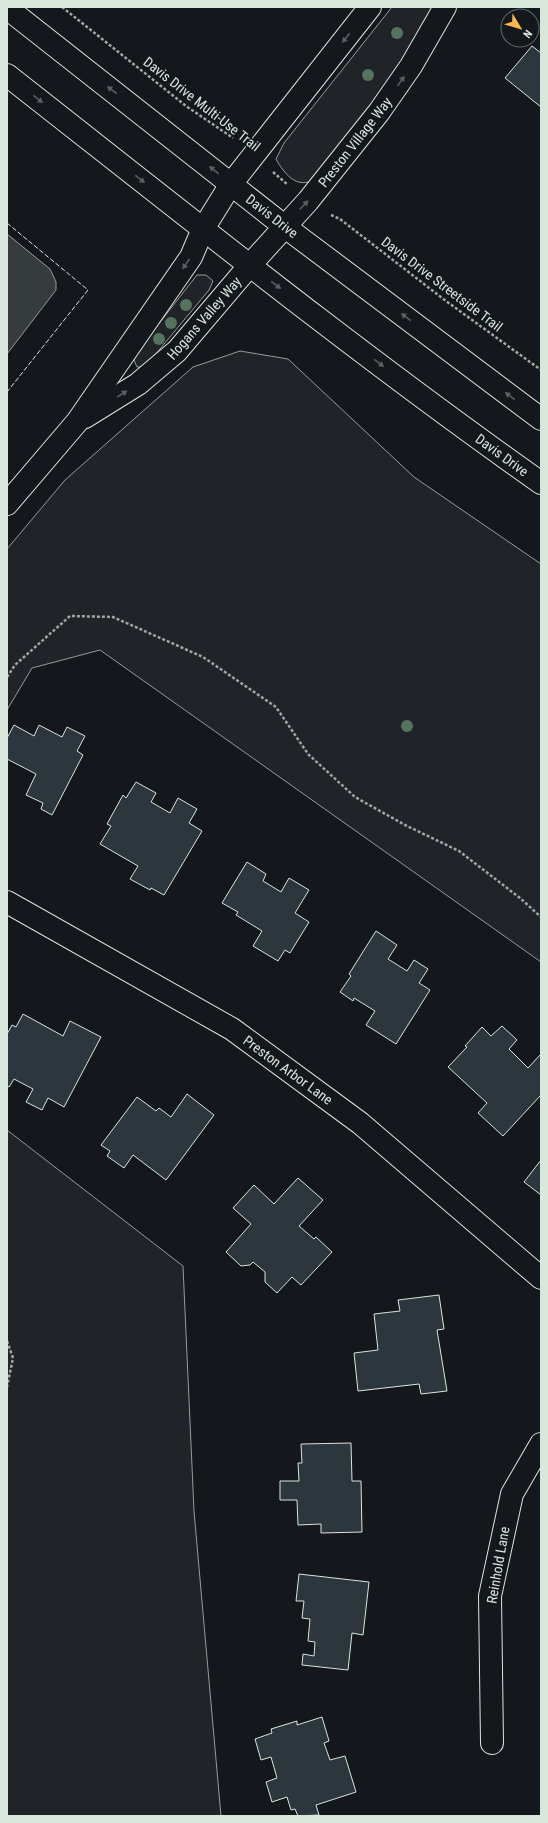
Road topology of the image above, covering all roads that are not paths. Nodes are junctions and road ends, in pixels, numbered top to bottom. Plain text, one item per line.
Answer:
1 (370, 7) edge
2 (445, 7) edge
3 (7, 8) edge
4 (7, 75) edge
5 (231, 184) junction
6 (284, 226) junction
7 (203, 229) junction
8 (250, 265) junction
9 (541, 419) edge
10 (77, 422) junction
11 (541, 483) edge
12 (7, 504) edge
13 (7, 902) edge
14 (541, 1278) edge
15 (541, 1444) edge
16 (492, 1743) dead end

1 -> 5 street
6 -> 2 street, Preston Village Way
5 -> 3 street, Davis Drive
4 -> 7 street, Davis Drive
5 - 6 street, Davis Drive
5 - 7 street
6 - 8 street, Preston Village Way
9 -> 6 street, Davis Drive
7 - 8 street, Davis Drive
7 -> 10 street, Hogans Valley Way
10 -> 8 street, Hogans Valley Way
8 -> 11 street, Davis Drive
10 - 12 street, Hogans Valley Way
13 - 14 street, Preston Arbor Lane
15 - 16 street, Reinhold Lane

